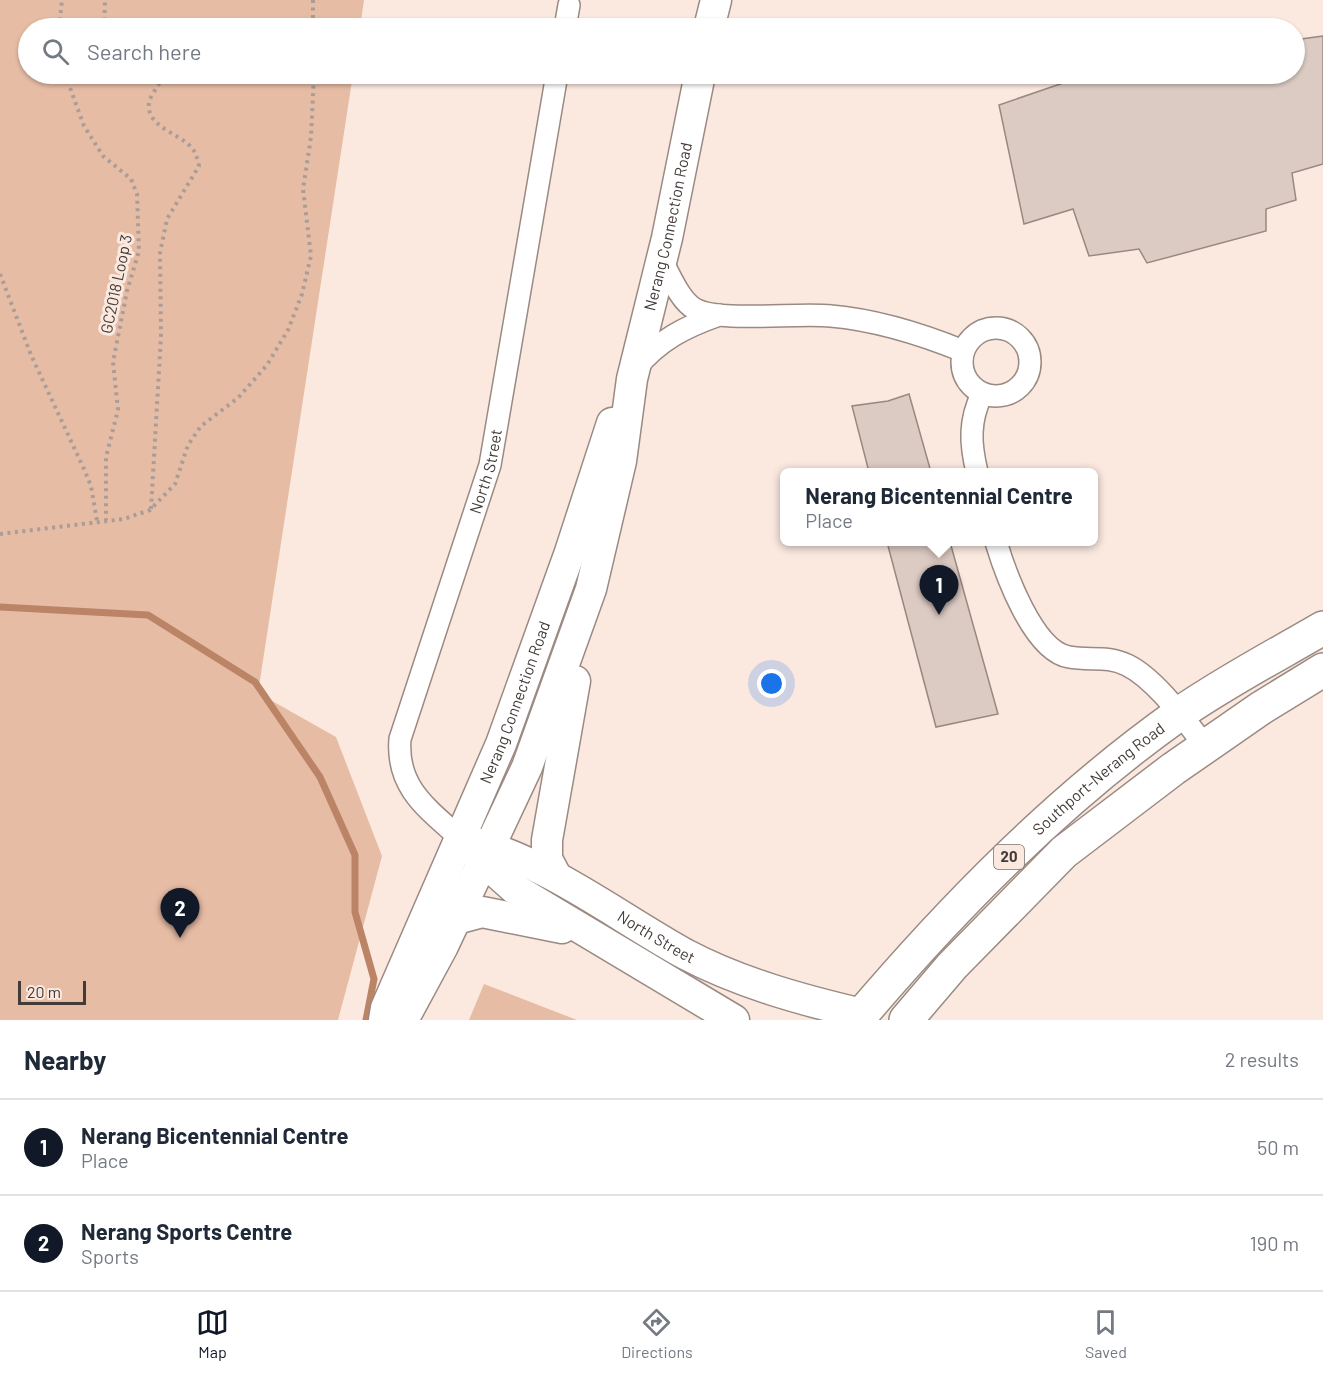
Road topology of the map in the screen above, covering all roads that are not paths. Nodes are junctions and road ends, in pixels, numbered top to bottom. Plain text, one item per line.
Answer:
1 (716, 0) edge
2 (569, 5) dead end
3 (567, 18) edge
4 (712, 18) edge
5 (555, 84) edge
6 (698, 84) edge
7 (662, 261) junction
8 (720, 315) junction
9 (963, 351) junction
10 (633, 374) junction
11 (981, 394) junction
12 (976, 468) edge
13 (998, 546) edge
14 (591, 589) junction
15 (1323, 628) edge
16 (1323, 670) edge
17 (1180, 714) junction
18 (1206, 747) junction
19 (461, 839) junction
20 (486, 854) junction
21 (556, 876) junction
22 (456, 919) junction
23 (593, 936) junction
24 (859, 1017) edge
25 (384, 1020) edge
26 (403, 1020) edge
27 (734, 1020) edge
28 (906, 1020) edge

1 - 4 main road
2 - 3 street
5 - 19 street, North Street
6 - 7 main road, Nerang Connection Road
7 - 8 street
7 - 10 main road, Nerang Connection Road
8 - 9 street
8 - 10 street
9 - 11 street
9 - 11 street
10 - 14 main road, Nerang Connection Road
10 - 19 main road, Nerang Connection Road
11 - 12 street
13 - 17 street
14 - 20 main road, Nerang Connection Road
14 - 21 main road
15 - 17 main road, Southport-Nerang Road / 20
16 - 18 main road, Southport-Nerang Road / 20
17 - 18 street
17 - 24 main road, Southport-Nerang Road / 20
18 - 28 main road, Southport-Nerang Road / 20
19 - 20 main road, North Street
19 - 25 main road, Nerang Connection Road
20 - 21 main road, North Street
20 - 22 main road, Nerang Connection Road
20 - 23 main road, North Street
21 - 24 main road, North Street
22 - 23 main road
22 - 26 main road, Nerang Connection Road
23 - 27 main road, North Street

